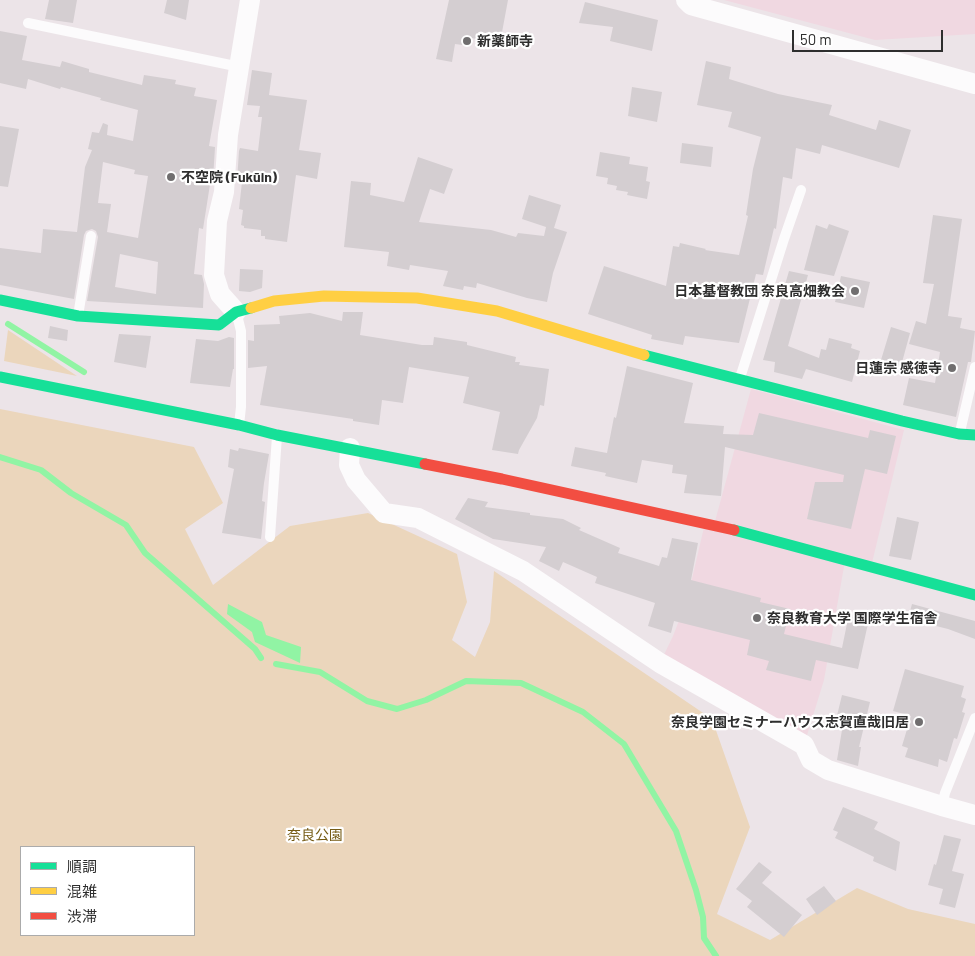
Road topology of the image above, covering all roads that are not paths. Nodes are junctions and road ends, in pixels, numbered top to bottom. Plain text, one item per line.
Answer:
1 (250, 0) edge
2 (686, 0) edge
3 (28, 23) dead end
4 (240, 67) junction
5 (975, 84) edge
6 (800, 190) dead end
7 (91, 236) dead end
8 (0, 300) edge
9 (236, 312) junction
10 (78, 316) junction
11 (975, 367) edge
12 (0, 377) edge
13 (740, 379) junction
14 (239, 425) junction
15 (959, 434) junction
16 (277, 435) junction
17 (975, 436) edge
18 (350, 448) junction
19 (270, 537) dead end
20 (975, 595) edge
21 (975, 718) edge
22 (942, 806) junction
23 (975, 815) edge

1 - 4 street
2 - 5 street
3 - 4 lane
4 - 9 street
6 - 13 lane
7 - 10 lane
8 - 10 street
9 - 10 street
9 - 13 street
9 - 14 lane
11 - 15 lane
12 - 14 street
13 - 15 street
14 - 16 street
15 - 17 street
16 - 18 street
16 - 19 lane
18 - 20 street
18 - 22 street
21 - 22 lane
22 - 23 street

